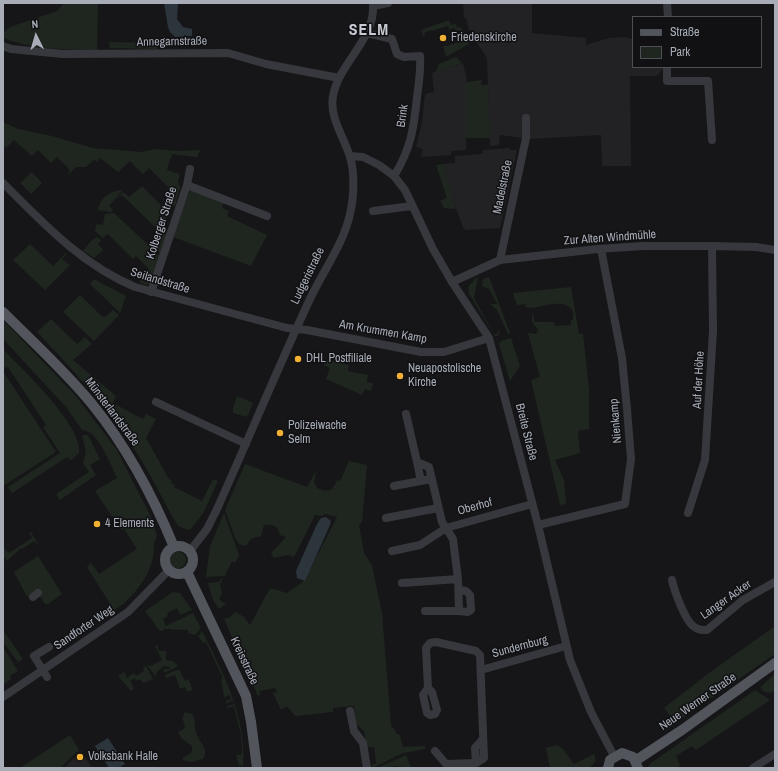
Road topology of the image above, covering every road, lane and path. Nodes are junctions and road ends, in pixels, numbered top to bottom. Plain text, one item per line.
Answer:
1 (388, 3) edge
2 (667, 3) edge
3 (373, 4) edge
4 (668, 16) edge
5 (367, 33) junction
6 (3, 46) edge
7 (667, 68) edge
8 (339, 78) junction
9 (526, 118) dead end
10 (712, 140) dead end
11 (350, 156) junction
12 (190, 169) dead end
13 (394, 176) junction
14 (3, 183) edge
15 (187, 185) junction
16 (412, 206) junction
17 (373, 211) dead end
18 (267, 216) dead end
19 (712, 246) junction
20 (601, 249) junction
21 (775, 250) edge
22 (500, 260) junction
23 (452, 282) junction
24 (151, 292) junction
25 (3, 312) edge
26 (296, 330) junction
27 (488, 338) junction
28 (156, 402) dead end
29 (406, 414) dead end
30 (246, 444) junction
31 (417, 462) junction
32 (432, 479) junction
33 (421, 481) junction
34 (394, 486) dead end
35 (532, 504) junction
36 (438, 508) junction
37 (688, 514) dead end
38 (386, 518) dead end
39 (460, 524) junction
40 (538, 525) junction
41 (446, 528) junction
42 (453, 539) junction
43 (174, 547) junction
44 (190, 551) junction
45 (392, 551) dead end
46 (169, 570) junction
47 (187, 572) junction
48 (458, 579) junction
49 (672, 580) dead end
50 (775, 582) edge
51 (402, 583) dead end
52 (458, 590) junction
53 (425, 611) dead end
54 (459, 611) junction
55 (49, 646) dead end
56 (566, 646) junction
57 (775, 663) edge
58 (481, 670) junction
59 (45, 674) junction
60 (428, 688) dead end
61 (3, 697) edge
62 (350, 711) dead end
63 (435, 751) dead end
64 (775, 754) edge
65 (614, 756) junction
66 (637, 764) edge
67 (257, 768) edge
68 (367, 768) edge
69 (608, 768) edge
70 (753, 768) edge

1 - 3 street
2 - 4 street
3 - 5 street, Ludgeristraße
5 - 8 street, Ludgeristraße
5 - 13 street, Brink
6 - 8 street, Annegarnstraße
7 - 10 street
8 - 11 street, Ludgeristraße
9 - 22 street, Madelstraße
11 - 13 street, Breite Straße
11 - 26 street, Ludgeristraße
12 - 15 street, Kolberger Straße
13 - 16 street, Breite Straße
14 - 24 street, Seilandstraße
15 - 18 street, Kolberger Straße
15 - 24 street, Kolberger Straße
16 - 17 street
16 - 23 street, Breite Straße
19 - 20 street, Zur Alten Windmühle
19 - 21 street, Zur Alten Windmühle
19 - 37 street, Auf der Höhe
20 - 22 street, Zur Alten Windmühle
20 - 40 street, Nienkamp
22 - 23 street, Zur Alten Windmühle
23 - 27 street, Breite Straße
24 - 26 street, Seilandstraße
25 - 43 main road, Münsterlandstraße
26 - 27 street, Am Krummen Kamp
26 - 30 street, Ludgeristraße
27 - 35 street, Breite Straße
28 - 30 street
29 - 31 street
30 - 44 street, Ludgeristraße
31 - 32 street, Oberhof
31 - 33 street
32 - 33 street
32 - 36 street, Oberhof
33 - 34 street
35 - 39 street, Oberhof
35 - 40 street, Breite Straße
36 - 38 street, Oberhof
36 - 41 street, Oberhof
39 - 41 street, Oberhof
39 - 42 street
40 - 56 street, Breite Straße
41 - 42 street
41 - 45 street
42 - 48 street
43 - 44 main road
43 - 46 main road
44 - 47 main road
46 - 47 main road
46 - 59 street, Sandforter Weg
47 - 67 main road, Kreisstraße
48 - 51 street
48 - 52 street
49 - 50 street, Langer Acker
52 - 54 street
52 - 54 street
53 - 54 street
55 - 59 street
56 - 58 street, Sundernburg
56 - 65 street, Breite Straße
57 - 66 main road, Neue Werner Straße
58 - 60 street, Sundernburg
58 - 63 street, Sundernburg
59 - 61 street, Sandforter Weg
62 - 68 street
64 - 70 street
65 - 66 main road
65 - 69 main road

